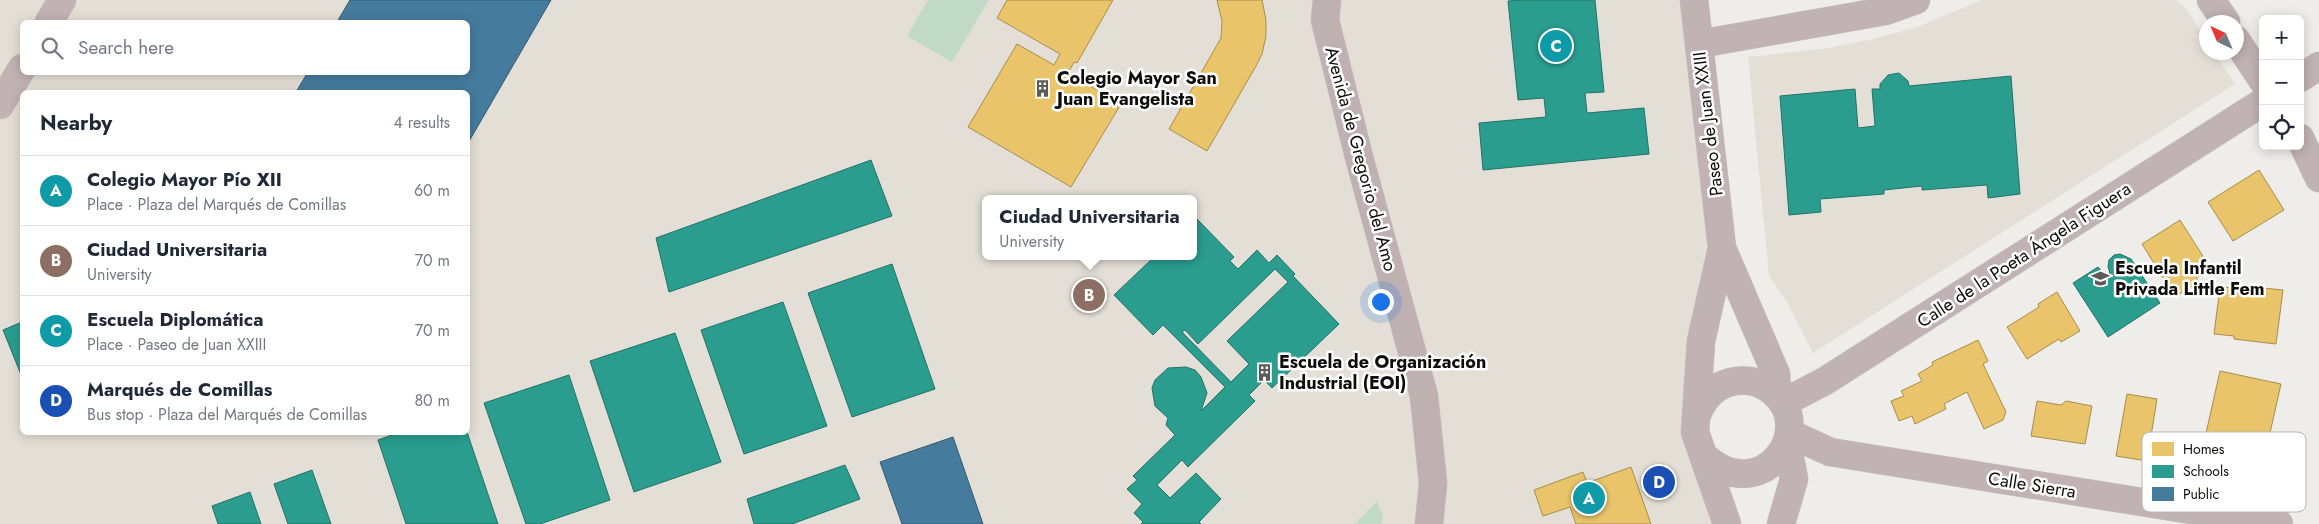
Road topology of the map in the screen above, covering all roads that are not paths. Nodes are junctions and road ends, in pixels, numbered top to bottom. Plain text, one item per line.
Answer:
1 (62, 0) edge
2 (1327, 0) edge
3 (1694, 0) edge
4 (1916, 0) edge
5 (2211, 0) edge
6 (2221, 15) edge
7 (50, 20) edge
8 (1699, 44) junction
9 (2244, 52) edge
10 (2319, 66) edge
11 (20, 71) edge
12 (2259, 75) edge
13 (2304, 75) edge
14 (0, 105) edge
15 (2259, 105) edge
16 (2304, 146) edge
17 (2319, 178) edge
18 (1722, 248) junction
19 (1780, 399) junction
20 (1696, 419) junction
21 (1788, 438) junction
22 (1705, 457) junction
23 (2142, 502) edge
24 (2204, 512) edge
25 (1429, 524) edge
26 (1727, 524) edge
27 (1781, 524) edge
28 (2279, 524) edge

1 - 7 street
2 - 25 street, Avenida de Gregorio del Amo
3 - 8 street, Paseo de Juan XXIII
4 - 8 street
5 - 6 street
8 - 18 street, Paseo de Juan XXIII
9 - 12 street
10 - 13 street
11 - 14 street
15 - 19 street, Calle de la Poeta Ángela Figuera
16 - 17 street
18 - 19 street
18 - 20 street
19 - 20 street
19 - 21 street
20 - 22 street
21 - 22 street
21 - 23 street, Calle Sierra
21 - 27 street
22 - 26 street
24 - 28 street, Calle Sierra

